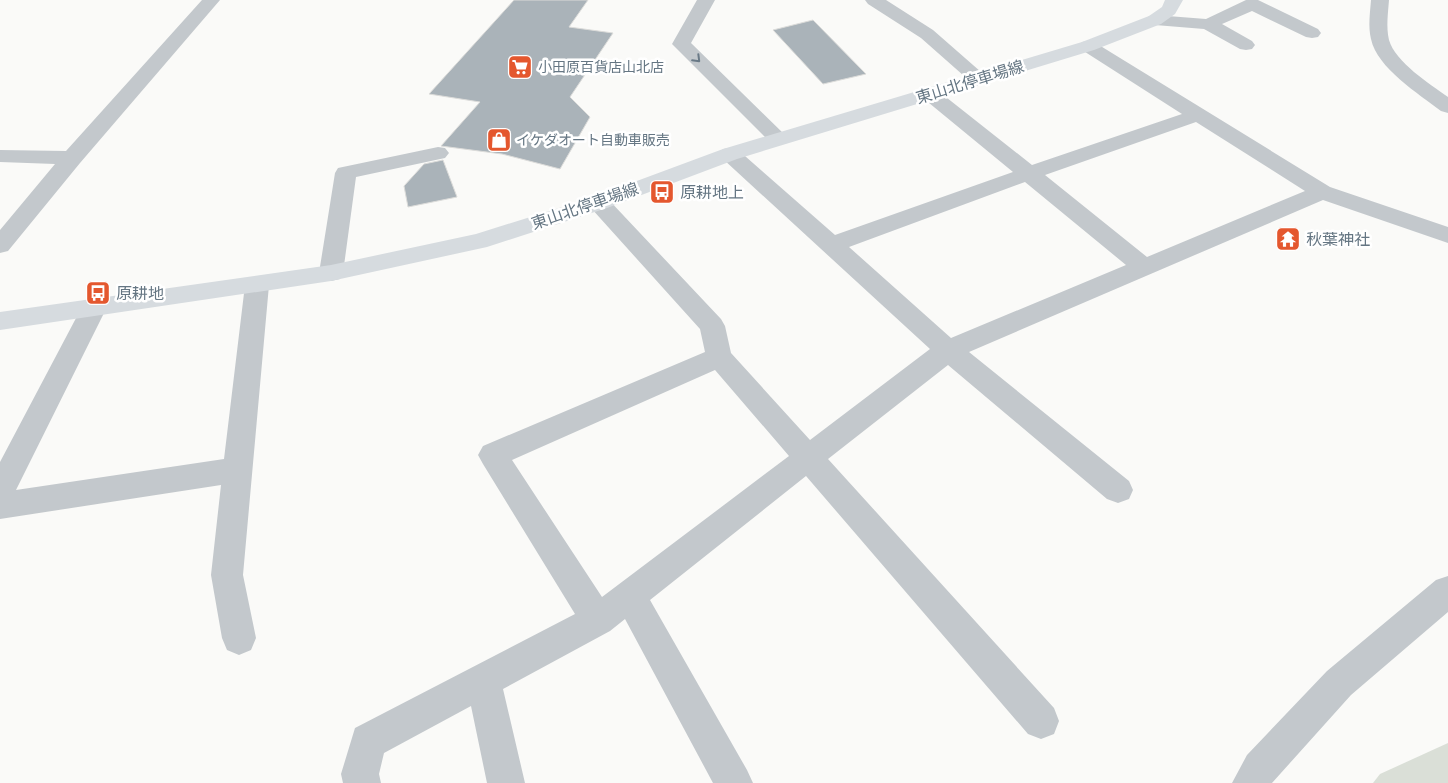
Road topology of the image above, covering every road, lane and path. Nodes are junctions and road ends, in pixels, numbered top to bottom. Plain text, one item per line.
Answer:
1 (211, 0) edge
2 (874, 0) edge
3 (1174, 0) edge
4 (1380, 0) edge
5 (705, 2) edge
6 (1155, 20) junction
7 (1208, 24) junction
8 (1312, 34) dead end
9 (1246, 45) dead end
10 (1088, 46) junction
11 (979, 79) junction
12 (930, 94) junction
13 (1448, 107) edge
14 (1198, 115) junction
15 (778, 140) junction
16 (438, 154) dead end
17 (730, 154) junction
18 (0, 156) edge
19 (72, 158) junction
20 (1030, 173) junction
21 (1322, 192) junction
22 (599, 203) junction
23 (1448, 234) edge
24 (0, 245) edge
25 (830, 245) junction
26 (1144, 267) junction
27 (331, 273) junction
28 (257, 285) junction
29 (93, 310) junction
30 (0, 321) edge
31 (948, 350) junction
32 (719, 357) junction
33 (809, 457) junction
34 (238, 470) junction
35 (1118, 490) dead end
36 (0, 491) edge
37 (0, 506) edge
38 (1448, 591) edge
39 (630, 596) junction
40 (598, 620) junction
41 (239, 638) dead end
42 (484, 681) junction
43 (1042, 721) dead end
44 (362, 783) edge
45 (506, 783) edge
46 (734, 783) edge
47 (1251, 783) edge

1 - 19 street
2 - 11 street
3 - 6 main road, 東山北停車場線
4 - 13 street
5 -> 15 street
6 - 7 street
6 - 10 main road, 東山北停車場線
7 - 8 street
7 - 9 street
10 - 11 main road, 東山北停車場線
10 - 14 street
11 - 12 main road, 東山北停車場線
12 - 15 main road, 東山北停車場線
12 - 20 street
14 - 20 street
14 - 21 street
15 - 17 main road, 東山北停車場線
16 - 27 street
17 - 22 main road, 東山北停車場線
17 - 25 street
18 - 19 street
19 - 24 street
20 - 25 street
20 - 26 street
21 - 23 street
21 - 26 street
22 - 27 main road, 東山北停車場線
22 - 32 street
25 - 31 street
26 - 31 street
27 - 28 main road, 東山北停車場線
28 - 29 main road, 東山北停車場線
28 - 34 street
29 - 30 main road, 東山北停車場線
29 - 36 street
31 - 33 street
31 - 35 street
32 - 33 street
32 - 40 street
33 - 39 street
33 - 43 street
34 - 37 street
34 - 41 street
38 - 47 street
39 - 40 street
39 - 46 street
40 - 42 street
42 - 44 street
42 - 45 street

